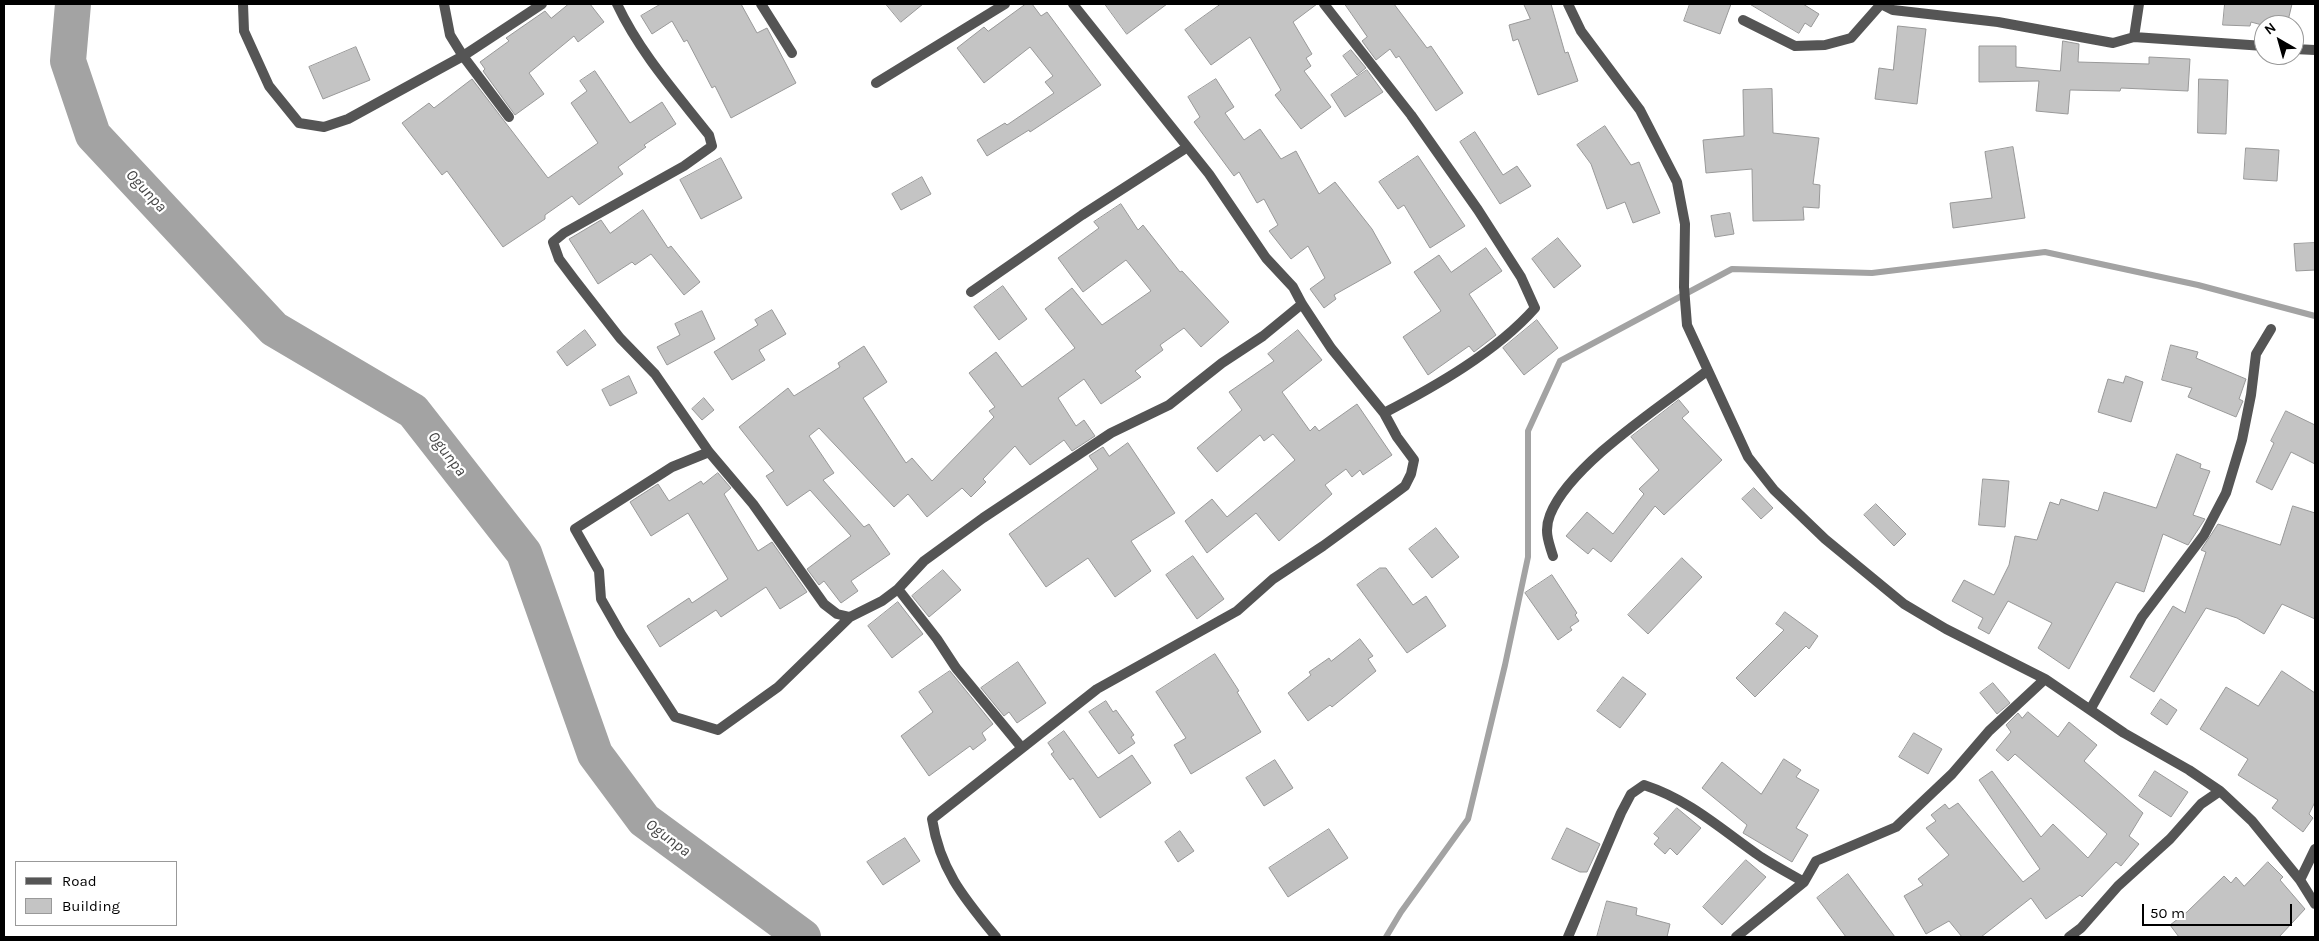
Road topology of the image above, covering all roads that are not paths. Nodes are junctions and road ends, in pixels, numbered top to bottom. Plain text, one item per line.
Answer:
1 (243, 4) edge
2 (444, 4) edge
3 (542, 4) edge
4 (616, 4) edge
5 (761, 4) edge
6 (1005, 4) edge
7 (1073, 4) edge
8 (1324, 4) edge
9 (1568, 4) edge
10 (2139, 4) edge
11 (1743, 20) dead end
12 (2134, 37) junction
13 (2254, 45) edge
14 (792, 53) dead end
15 (463, 56) junction
16 (876, 83) dead end
17 (509, 117) dead end
18 (1186, 148) junction
19 (972, 292) dead end
20 (1302, 304) junction
21 (2271, 329) dead end
22 (1707, 371) junction
23 (1384, 413) junction
24 (709, 452) junction
25 (1553, 556) dead end
26 (898, 589) junction
27 (850, 617) junction
28 (2045, 679) junction
29 (2090, 710) junction
30 (2220, 791) junction
31 (932, 819) junction
32 (2315, 849) edge
33 (2300, 880) junction
34 (1804, 882) junction
35 (2315, 904) edge
36 (996, 937) edge
37 (1568, 937) edge
38 (1736, 937) edge
39 (2069, 937) edge

1 - 15 street
2 - 15 street
3 - 15 street
4 - 24 street
5 - 14 street
6 - 16 street
7 - 18 street
8 - 23 street
9 - 22 street
10 - 12 street
11 - 12 street
12 - 13 street
15 - 17 street
18 - 19 street
18 - 20 street
20 - 23 street
20 - 26 street
21 - 29 street
22 - 25 street
22 - 28 street
23 - 31 street
24 - 27 street
24 - 27 street
26 - 27 street
26 - 31 street
28 - 29 street
28 - 34 street
29 - 30 street
30 - 33 street
30 - 39 street
31 - 36 street
32 - 33 street
33 - 35 street
34 - 37 street
34 - 38 street

